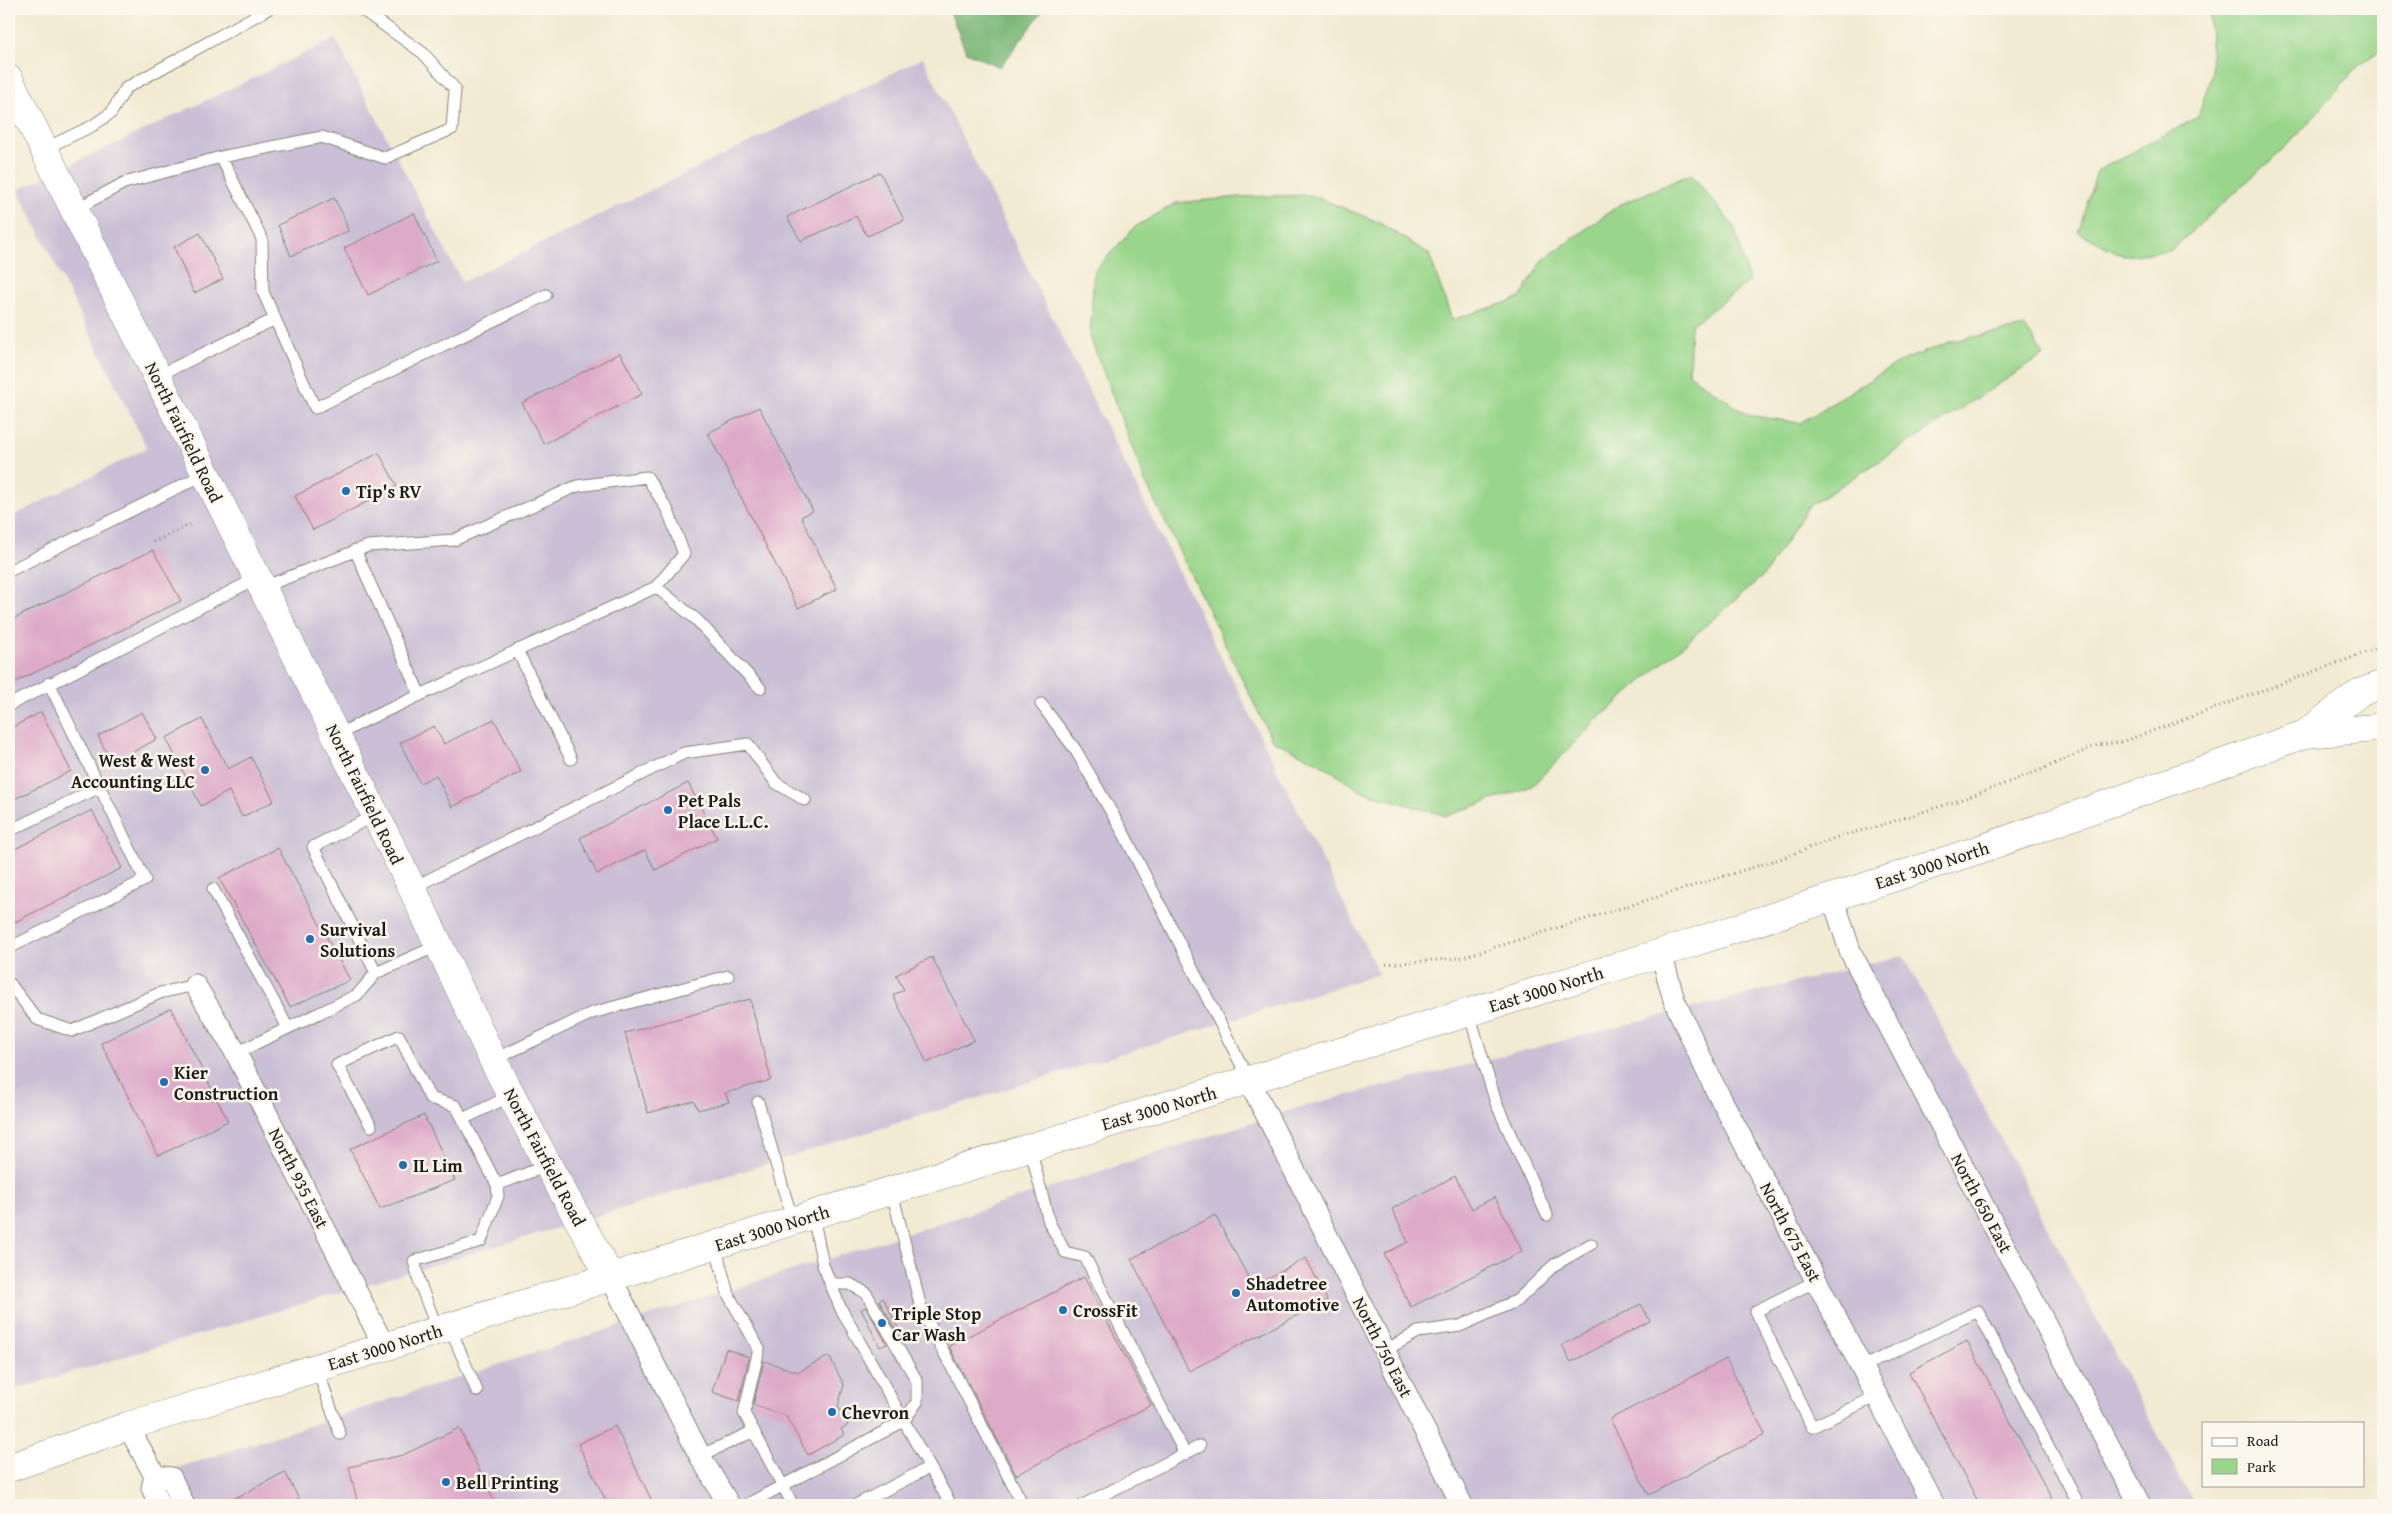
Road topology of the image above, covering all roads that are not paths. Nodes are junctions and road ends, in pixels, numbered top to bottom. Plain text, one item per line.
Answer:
1 (268, 9) edge
2 (361, 9) edge
3 (9, 79) edge
4 (44, 150) junction
5 (221, 158) junction
6 (74, 210) junction
7 (546, 294) dead end
8 (275, 320) junction
9 (157, 376) junction
10 (205, 474) junction
11 (355, 550) junction
12 (9, 571) edge
13 (259, 583) junction
14 (656, 587) junction
15 (518, 650) junction
16 (49, 683) junction
17 (2383, 684) edge
18 (760, 688) dead end
19 (420, 695) junction
20 (1041, 704) dead end
21 (9, 705) edge
22 (2383, 725) edge
23 (2304, 734) junction
24 (336, 736) junction
25 (572, 759) dead end
26 (100, 787) junction
27 (805, 800) dead end
28 (375, 815) junction
29 (9, 831) edge
30 (412, 888) junction
31 (213, 889) dead end
32 (1833, 898) junction
33 (439, 945) junction
34 (9, 948) edge
35 (1662, 953) junction
36 (376, 973) junction
37 (728, 976) dead end
38 (10, 984) dead end
39 (195, 985) joint
40 (1469, 1013) junction
41 (288, 1028) junction
42 (236, 1053) junction
43 (493, 1060) junction
44 (1250, 1082) junction
45 (512, 1095) junction
46 (758, 1102) dead end
47 (463, 1119) junction
48 (371, 1126) dead end
49 (1030, 1147) junction
50 (548, 1165) junction
51 (497, 1185) junction
52 (892, 1192) junction
53 (1547, 1215) dead end
54 (803, 1219) junction
55 (1591, 1244) dead end
56 (715, 1245) junction
57 (611, 1278) junction
58 (1816, 1281) junction
59 (830, 1284) junction
60 (444, 1329) junction
61 (385, 1348) junction
62 (1384, 1351) junction
63 (1862, 1367) junction
64 (317, 1368) junction
65 (477, 1391) dead end
66 (1877, 1396) junction
67 (904, 1421) junction
68 (128, 1426) junction
69 (754, 1431) junction
70 (340, 1434) dead end
71 (1200, 1446) dead end
72 (1185, 1454) junction
73 (700, 1456) junction
74 (930, 1467) junction
75 (9, 1468) edge
76 (155, 1476) junction
77 (782, 1486) junction
78 (160, 1505) edge
79 (184, 1505) edge
80 (729, 1505) edge
81 (746, 1505) edge
82 (792, 1505) edge
83 (856, 1505) edge
84 (951, 1505) edge
85 (1023, 1505) edge
86 (1083, 1505) edge
87 (1462, 1505) edge
88 (1934, 1505) edge
89 (2079, 1505) edge
90 (2140, 1505) edge

1 - 4 lane
2 - 5 lane
3 - 4 main road, North Fairfield Road
4 - 6 main road, North Fairfield Road
5 - 6 lane
5 - 8 lane
6 - 9 main road, North Fairfield Road
7 - 8 lane
8 - 9 lane
9 - 10 main road, North Fairfield Road
10 - 12 lane
10 - 13 main road, North Fairfield Road
11 - 13 lane
11 - 14 lane
11 - 19 lane
13 - 16 lane
13 - 24 main road, North Fairfield Road
14 - 15 lane
14 - 18 lane
15 - 19 lane
15 - 25 lane
16 - 21 lane
16 - 26 lane
17 - 23 main road, East 3000 North
19 - 24 lane
20 - 44 lane
22 - 23 main road, East 3000 North
23 - 32 main road, East 3000 North
24 - 28 main road, North Fairfield Road
26 - 29 lane
26 - 34 lane
27 - 30 lane
28 - 30 main road, North Fairfield Road
28 - 36 lane
30 - 33 main road, North Fairfield Road
31 - 41 lane
32 - 35 main road, East 3000 North
32 - 90 street, North 650 East
33 - 36 lane
33 - 43 main road, North Fairfield Road
35 - 40 main road, East 3000 North
35 - 58 street, North 675 East
36 - 41 lane
37 - 43 lane
38 - 39 lane
39 - 42 street, North 935 East
40 - 44 main road, East 3000 North
40 - 53 lane
41 - 42 lane
42 - 61 street, North 935 East
43 - 45 main road, North Fairfield Road
44 - 49 main road, East 3000 North
44 - 62 street, North 750 East
45 - 47 lane
45 - 50 main road, North Fairfield Road
46 - 54 lane
47 - 48 lane
47 - 51 lane
49 - 52 main road, East 3000 North
49 - 72 lane
50 - 51 lane
50 - 57 main road, North Fairfield Road
51 - 60 lane
52 - 54 main road, East 3000 North
52 - 85 lane
54 - 56 main road, East 3000 North
54 - 59 lane
55 - 62 lane
56 - 57 main road, East 3000 North
56 - 69 lane
57 - 60 main road, East 3000 North
57 - 73 street, North Fairfield Road
58 - 63 street, North 675 East
58 - 66 lane
59 - 67 lane
59 - 67 lane
60 - 61 main road, East 3000 North
60 - 65 lane
61 - 64 main road, East 3000 North
62 - 87 street, North 750 East
63 - 66 street, North 675 East
63 - 89 lane
64 - 68 main road, East 3000 North
64 - 70 lane
66 - 88 street, North 675 East
67 - 74 lane
67 - 77 lane
68 - 75 main road, East 3000 North
68 - 76 street
69 - 73 lane
69 - 77 lane
71 - 72 lane
72 - 86 lane
73 - 80 street, North Fairfield Road
74 - 83 lane
74 - 84 lane
76 - 78 street
76 - 79 street
77 - 81 lane
77 - 82 lane

